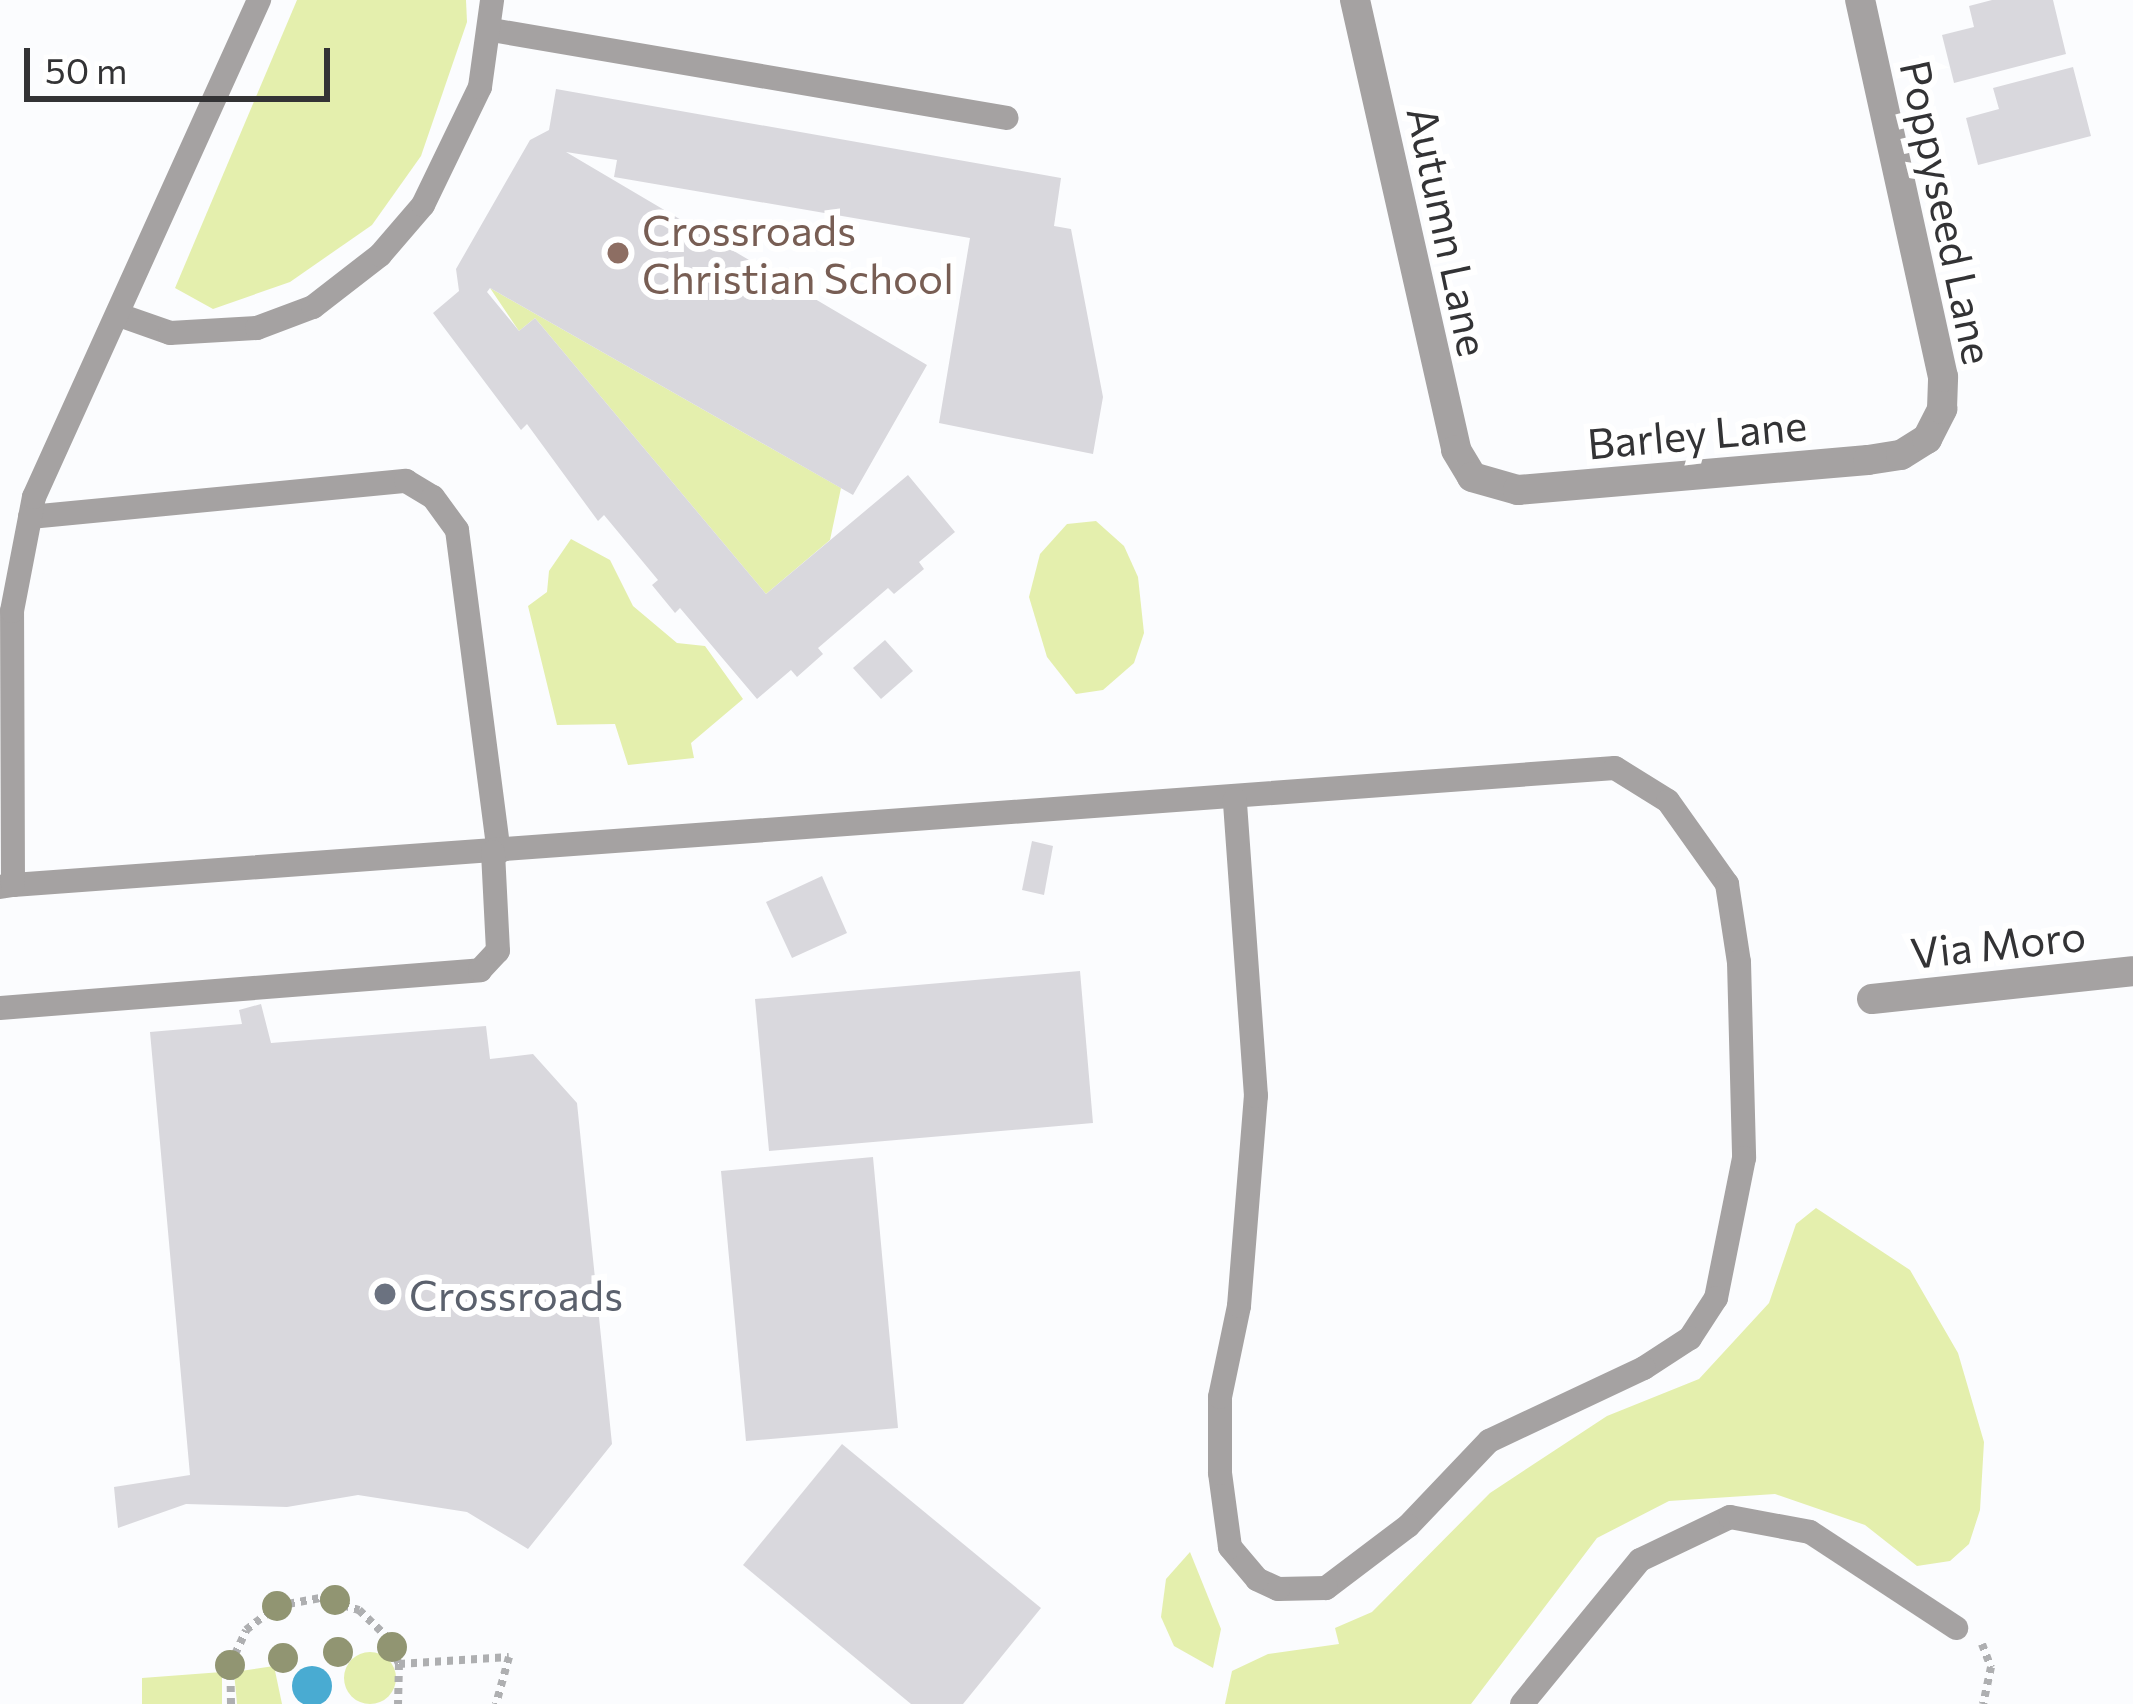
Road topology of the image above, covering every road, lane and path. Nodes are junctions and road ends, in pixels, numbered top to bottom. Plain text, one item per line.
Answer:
1 (259, 0) edge
2 (492, 0) edge
3 (1355, 0) edge
4 (1860, 0) edge
5 (492, 30) junction
6 (1007, 118) dead end
7 (119, 315) junction
8 (1927, 439) joint
9 (1472, 477) joint
10 (30, 517) junction
11 (1235, 800) junction
12 (496, 852) junction
13 (7, 886) edge
14 (2133, 971) edge
15 (1872, 999) dead end
16 (0, 1008) edge
17 (1956, 1628) dead end
18 (1981, 1643) dead end
19 (399, 1664) junction
20 (231, 1704) edge
21 (398, 1704) edge
22 (496, 1704) edge
23 (1522, 1704) edge
24 (1983, 1704) edge

1 - 7 lane
2 - 5 lane
3 - 9 street, Autumn Lane
4 - 8 street, Poppyseed Lane
5 - 6 lane
5 - 7 lane
7 - 10 lane
8 - 9 street, Barley Lane
10 - 12 lane
10 - 13 lane
11 - 11 lane
11 - 12 lane
12 - 13 lane
12 - 16 lane
14 - 15 street, Via Moro
17 - 23 lane
18 - 24 path
19 - 20 path
19 - 21 path
19 - 22 path

